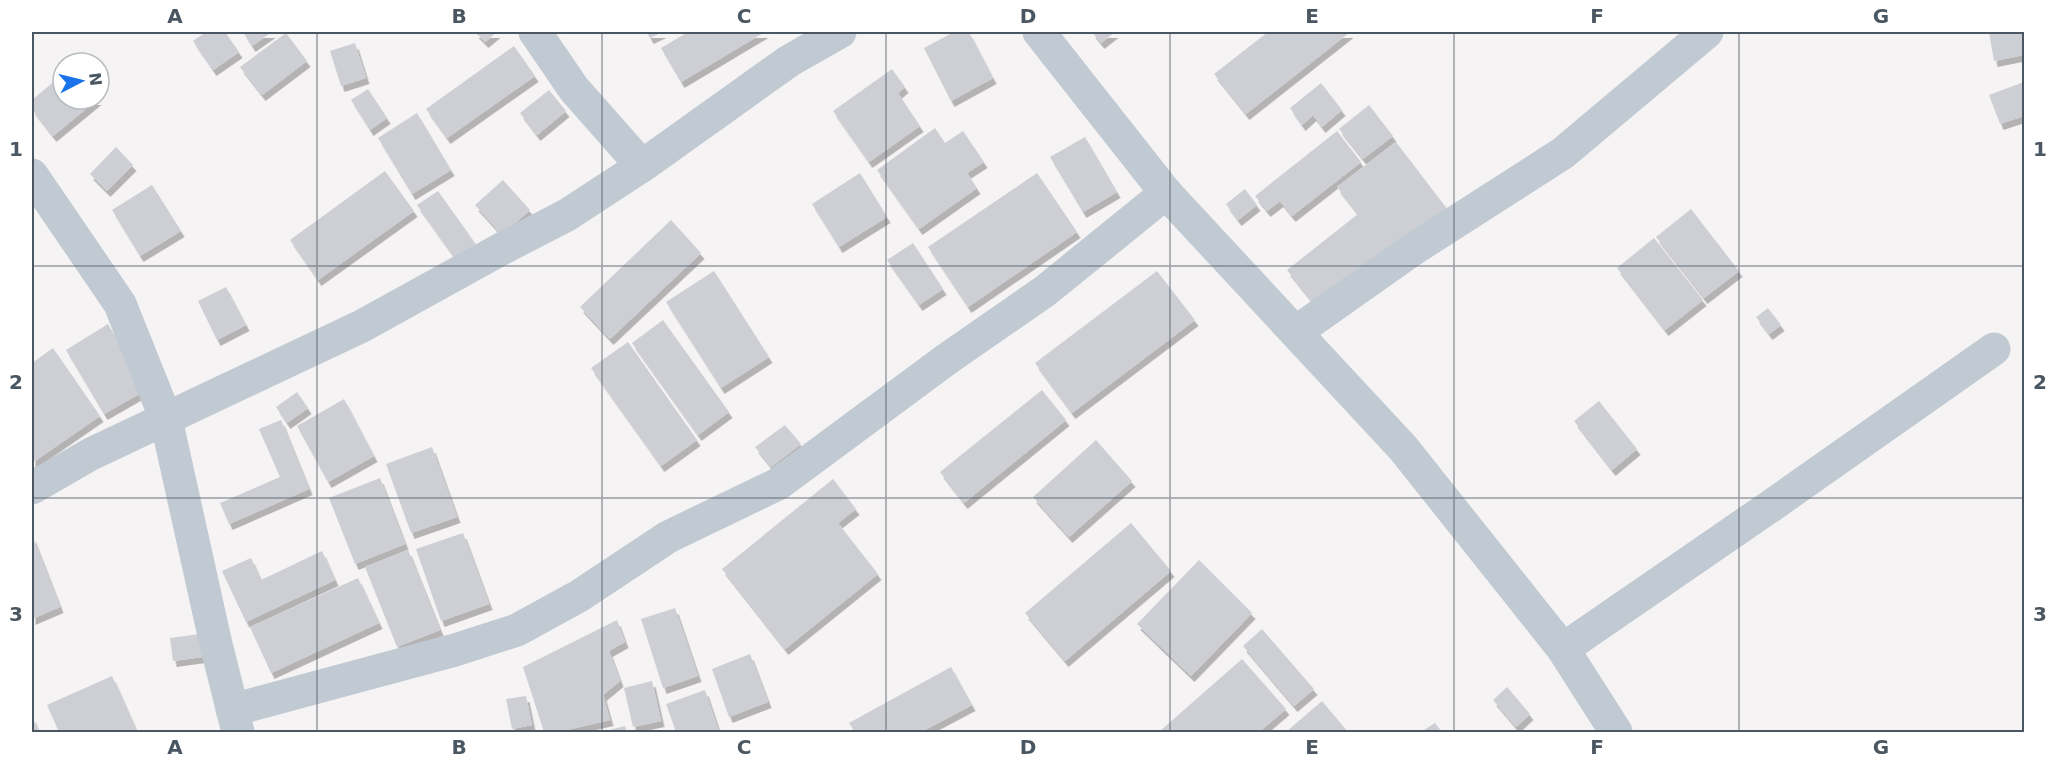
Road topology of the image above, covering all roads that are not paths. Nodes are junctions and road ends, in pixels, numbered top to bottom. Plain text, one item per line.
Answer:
1 (535, 32) edge
2 (840, 32) edge
3 (1039, 32) edge
4 (1707, 32) edge
5 (642, 166) junction
6 (32, 175) edge
7 (1166, 193) junction
8 (1296, 332) junction
9 (1994, 350) dead end
10 (166, 419) junction
11 (32, 489) edge
12 (1563, 649) junction
13 (235, 721) edge
14 (1616, 732) edge

1 - 5 street
2 - 5 street
3 - 7 street
4 - 8 street
5 - 10 street
6 - 10 street
7 - 8 street
7 - 13 street
8 - 12 street
9 - 12 street
10 - 11 street
10 - 13 street
12 - 14 street

